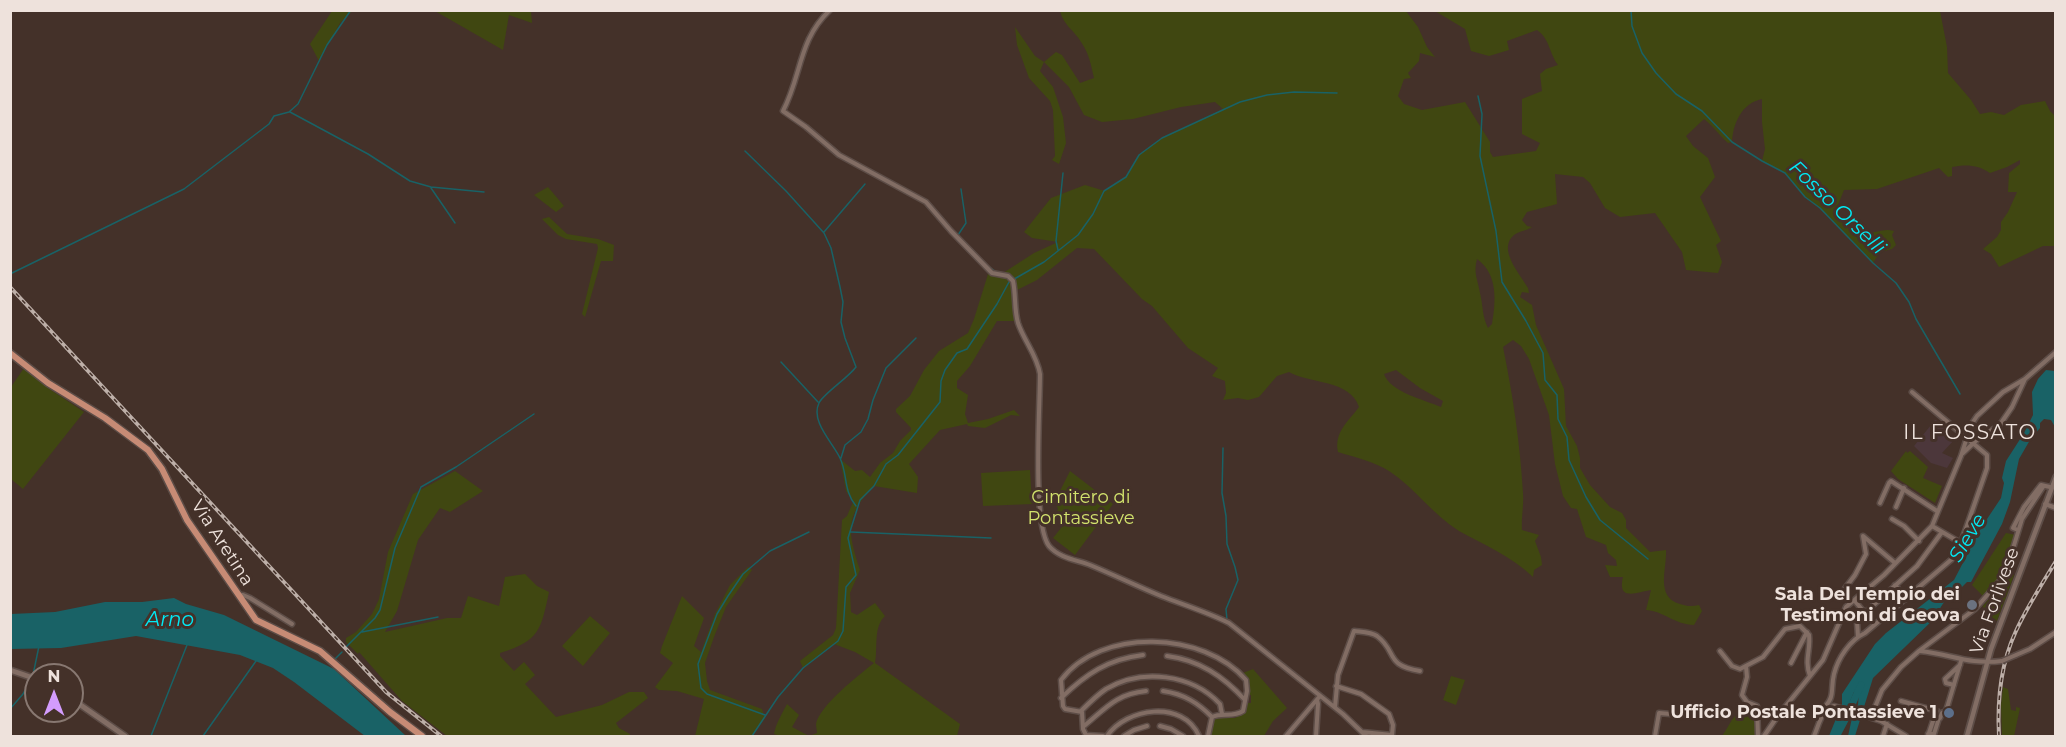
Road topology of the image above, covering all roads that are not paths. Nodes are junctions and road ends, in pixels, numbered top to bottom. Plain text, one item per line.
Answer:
1 (830, 10) edge
2 (2055, 352) edge
3 (10, 353) edge
4 (2025, 379) junction
5 (2010, 389) junction
6 (1912, 392) dead end
7 (2017, 395) junction
8 (1966, 438) junction
9 (1973, 443) junction
10 (1961, 456) junction
11 (2055, 477) edge
12 (2050, 487) junction
13 (1904, 488) junction
14 (1880, 502) dead end
15 (2044, 504) junction
16 (1896, 507) dead end
17 (2055, 508) edge
18 (1937, 511) junction
19 (1892, 519) dead end
20 (1932, 526) junction
21 (1942, 532) junction
22 (1919, 541) junction
23 (1961, 543) junction
24 (1895, 563) junction
25 (1895, 585) junction
26 (1843, 591) dead end
27 (239, 596) junction
28 (1906, 599) junction
29 (1854, 600) junction
30 (1864, 612) junction
31 (292, 624) dead end
32 (1807, 632) junction
33 (2055, 632) edge
34 (1858, 636) junction
35 (1720, 651) dead end
36 (1919, 651) junction
37 (1143, 655) dead end
38 (1167, 656) dead end
39 (1791, 663) dead end
40 (1961, 663) junction
41 (1986, 663) junction
42 (1746, 666) junction
43 (1420, 671) dead end
44 (1810, 677) junction
45 (1954, 685) junction
46 (1336, 686) junction
47 (1146, 691) dead end
48 (1163, 691) dead end
49 (1061, 697) junction
50 (1319, 700) junction
51 (1901, 700) dead end
52 (1246, 701) junction
53 (84, 707) edge
54 (1335, 707) junction
55 (1081, 711) junction
56 (1222, 714) junction
57 (1823, 714) junction
58 (1682, 715) dead end
59 (1938, 715) junction
60 (1212, 717) junction
61 (1869, 717) junction
62 (1887, 724) junction
63 (1083, 726) junction
64 (1147, 726) dead end
65 (1160, 726) dead end
66 (1361, 732) junction
67 (1928, 735) edge
68 (125, 736) edge
69 (422, 736) edge
70 (1105, 736) edge
71 (1124, 736) edge
72 (1183, 736) edge
73 (1199, 736) edge
74 (1208, 736) edge
75 (1286, 736) edge
76 (1316, 736) edge
77 (1366, 736) edge
78 (1655, 736) edge
79 (1758, 736) edge
80 (1764, 736) edge
81 (1815, 736) edge
82 (1882, 736) edge
83 (1906, 736) edge
84 (1967, 736) edge

1 - 50 street
2 - 4 street
3 - 27 main road, Via Aretina
4 - 5 street
4 - 7 street
5 - 7 street
5 - 8 street
6 - 8 street
7 - 9 street
8 - 9 street
8 - 10 street
9 - 10 street
9 - 23 street
10 - 18 street
11 - 12 street, Via Forlivese
12 - 15 street, Via Forlivese
12 - 36 street
13 - 14 street
13 - 16 street
13 - 18 street
15 - 17 street
15 - 41 street, Via Forlivese
18 - 20 street
19 - 22 street
20 - 21 street
20 - 22 street
21 - 23 street
21 - 25 street
22 - 24 street
23 - 28 street
24 - 26 street
24 - 29 street
25 - 28 street
25 - 30 street
27 - 31 street
27 - 69 main road, Via Aretina
28 - 34 street
29 - 30 street
29 - 44 street
30 - 34 street
32 - 39 street
32 - 42 street
32 - 44 street
33 - 41 street, bridge
34 - 57 street
35 - 42 street
36 - 40 street
36 - 61 street
37 - 49 street
38 - 52 street
40 - 41 street
40 - 45 street
40 - 45 street
41 - 84 street, Via Forlivese
42 - 79 street
43 - 46 street
44 - 80 street
45 - 59 street
46 - 54 street
46 - 66 street
47 - 63 street
48 - 60 street
49 - 52 street
49 - 55 street
50 - 54 street
50 - 75 street
50 - 76 street
51 - 59 street
52 - 56 street
53 - 68 main road
54 - 66 street
55 - 56 street
55 - 63 street
56 - 60 street
57 - 61 street
57 - 81 street
58 - 78 street
59 - 67 street
60 - 74 street
61 - 62 street
62 - 82 street
62 - 83 street
63 - 70 street
64 - 71 street
65 - 72 street
66 - 77 street
70 - 73 street

